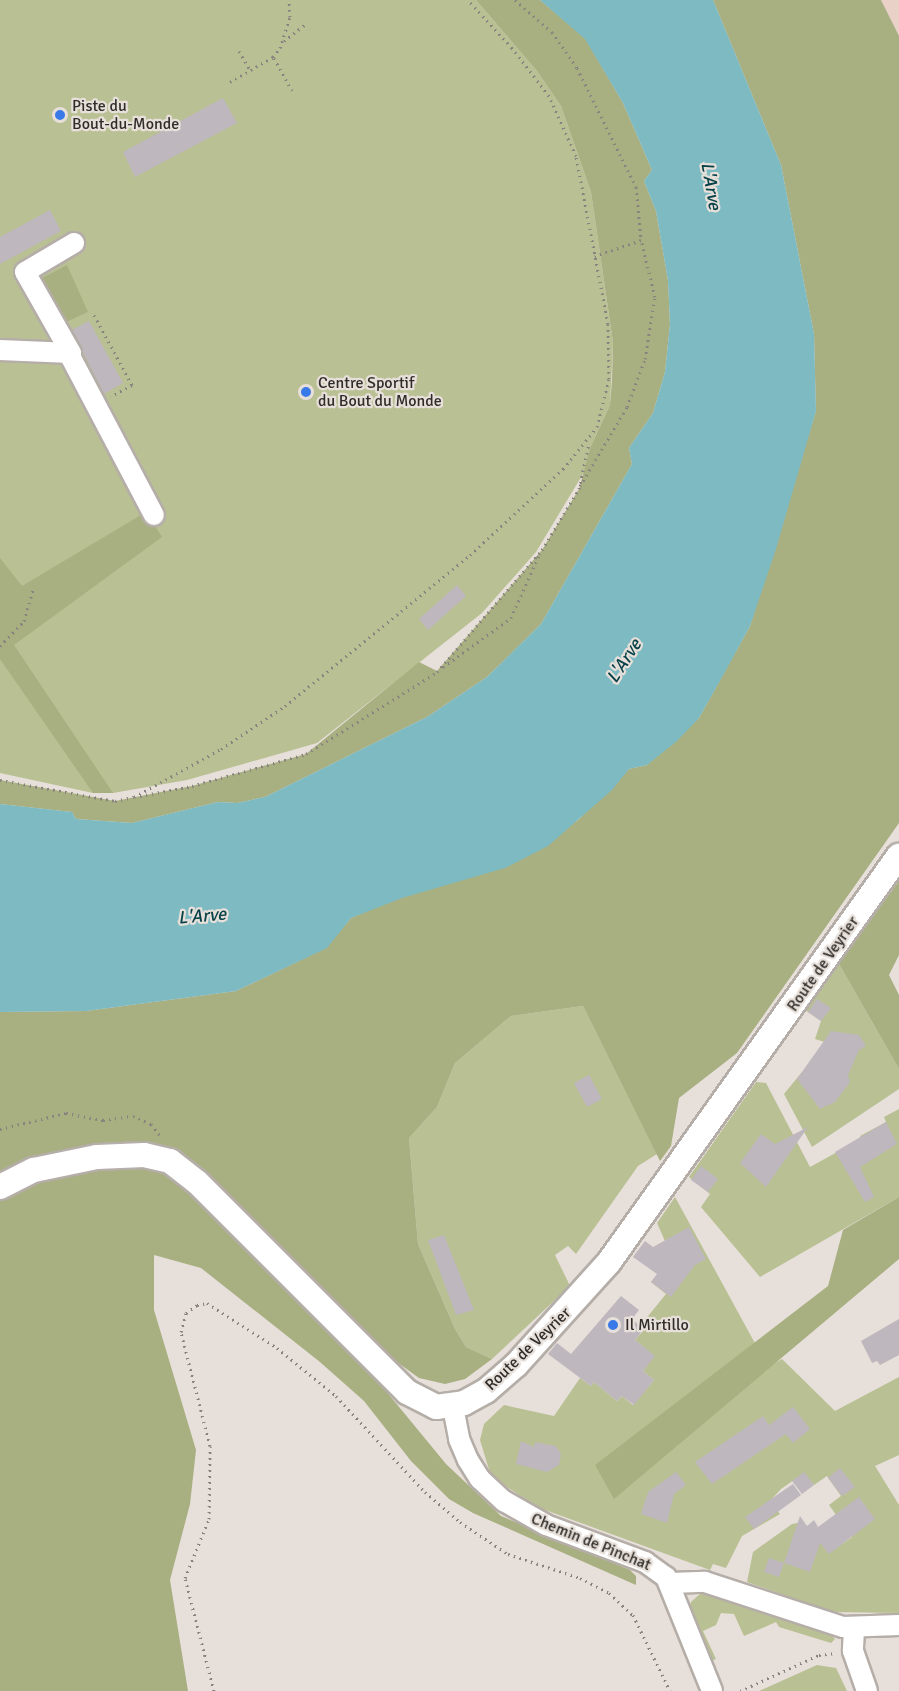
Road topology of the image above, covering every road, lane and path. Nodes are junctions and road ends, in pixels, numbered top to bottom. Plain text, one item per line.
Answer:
1 (289, 0) edge
2 (468, 0) edge
3 (515, 0) edge
4 (306, 24) dead end
5 (283, 42) junction
6 (239, 51) dead end
7 (273, 57) junction
8 (250, 70) junction
9 (230, 82) dead end
10 (292, 90) dead end
11 (641, 240) junction
12 (74, 243) dead end
13 (594, 256) junction
14 (94, 315) dead end
15 (0, 350) edge
16 (69, 354) junction
17 (96, 404) junction
18 (589, 441) junction
19 (579, 489) junction
20 (154, 515) dead end
21 (542, 550) junction
22 (34, 586) dead end
23 (0, 646) edge
24 (437, 672) junction
25 (0, 780) edge
26 (134, 797) junction
27 (899, 856) edge
28 (0, 1129) edge
29 (163, 1159) junction
30 (0, 1187) edge
31 (453, 1407) junction
32 (670, 1583) junction
33 (899, 1625) edge
34 (854, 1629) junction
35 (853, 1651) junction
36 (214, 1691) edge
37 (670, 1691) edge
38 (712, 1691) edge
39 (740, 1691) edge
40 (867, 1691) edge

1 - 5 path
2 - 13 path
3 - 11 path
4 - 5 path
5 - 7 path
6 - 8 path
7 - 8 path
7 - 10 path
8 - 9 path
11 - 13 path
11 - 19 path
12 - 16 street
13 - 18 path
14 - 17 path
15 - 16 street
16 - 17 street
17 - 20 street
18 - 19 path
18 - 26 path
19 - 21 path
21 - 24 path
21 - 24 path
22 - 23 path
24 - 26 path
25 - 26 path
27 - 31 main road, Route de Veyrier
28 - 29 path
29 - 30 main road
29 - 31 main road
31 - 32 street, Chemin de Pinchat
32 - 34 street
32 - 38 street, Chemin de Pinchat
33 - 34 street
34 - 35 street
35 - 39 path
35 - 40 street
36 - 37 path

